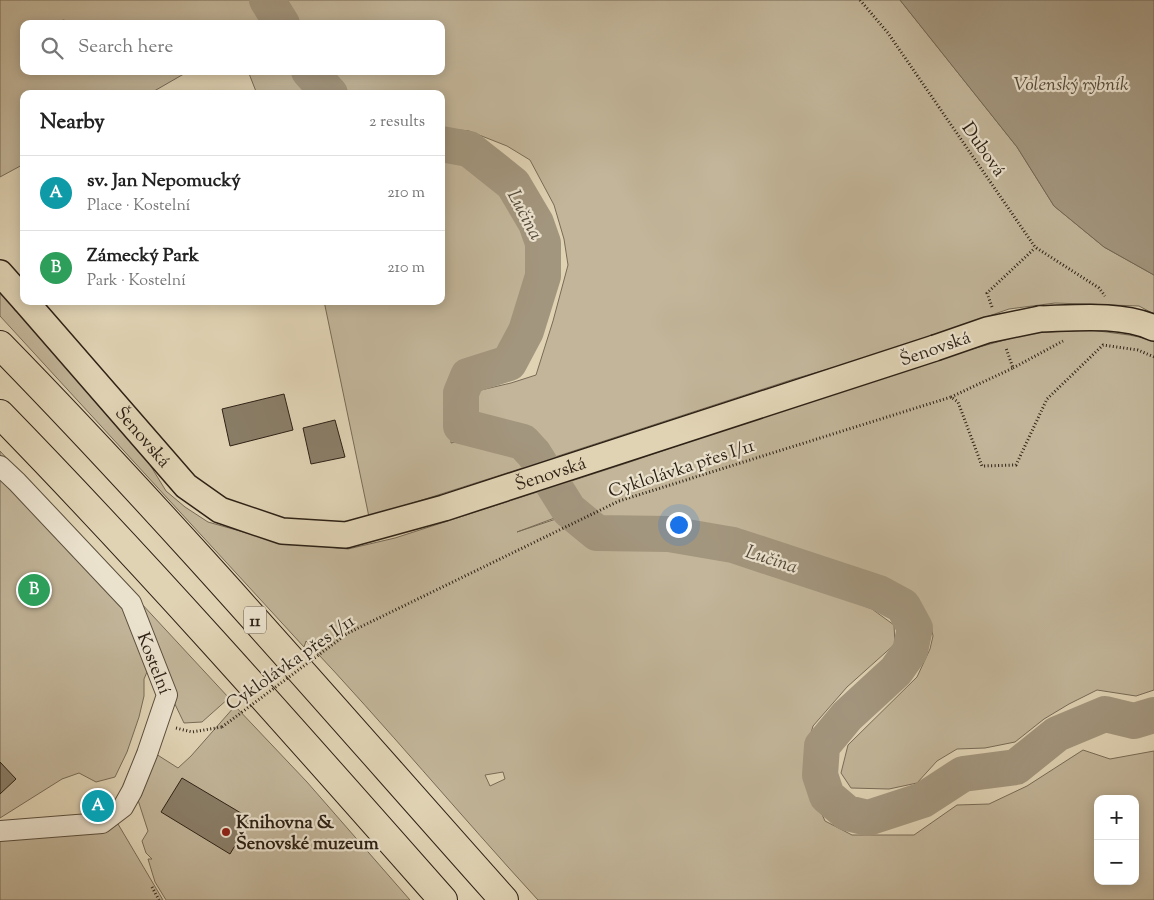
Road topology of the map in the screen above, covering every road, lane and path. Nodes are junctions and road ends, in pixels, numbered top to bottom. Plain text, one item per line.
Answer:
1 (860, 0) edge
2 (0, 273) edge
3 (1105, 294) dead end
4 (20, 296) edge
5 (28, 305) edge
6 (1066, 318) junction
7 (1154, 328) edge
8 (0, 345) edge
9 (1154, 357) edge
10 (1013, 368) dead end
11 (0, 414) edge
12 (0, 466) edge
13 (158, 722) junction
14 (0, 831) edge
15 (152, 887) dead end
16 (158, 900) edge
17 (444, 900) edge
18 (504, 900) edge

1 - 3 path, Dubová
2 - 4 main road, Šenovská
5 - 6 main road, Šenovská, bridge
6 - 7 main road, Šenovská
6 - 10 path
8 - 18 highway, 11
9 - 13 path, Cyklolávka přes I/11, bridge
11 - 17 highway
12 - 13 street, Kostelní
13 - 14 street, Kostelní
15 - 16 path

